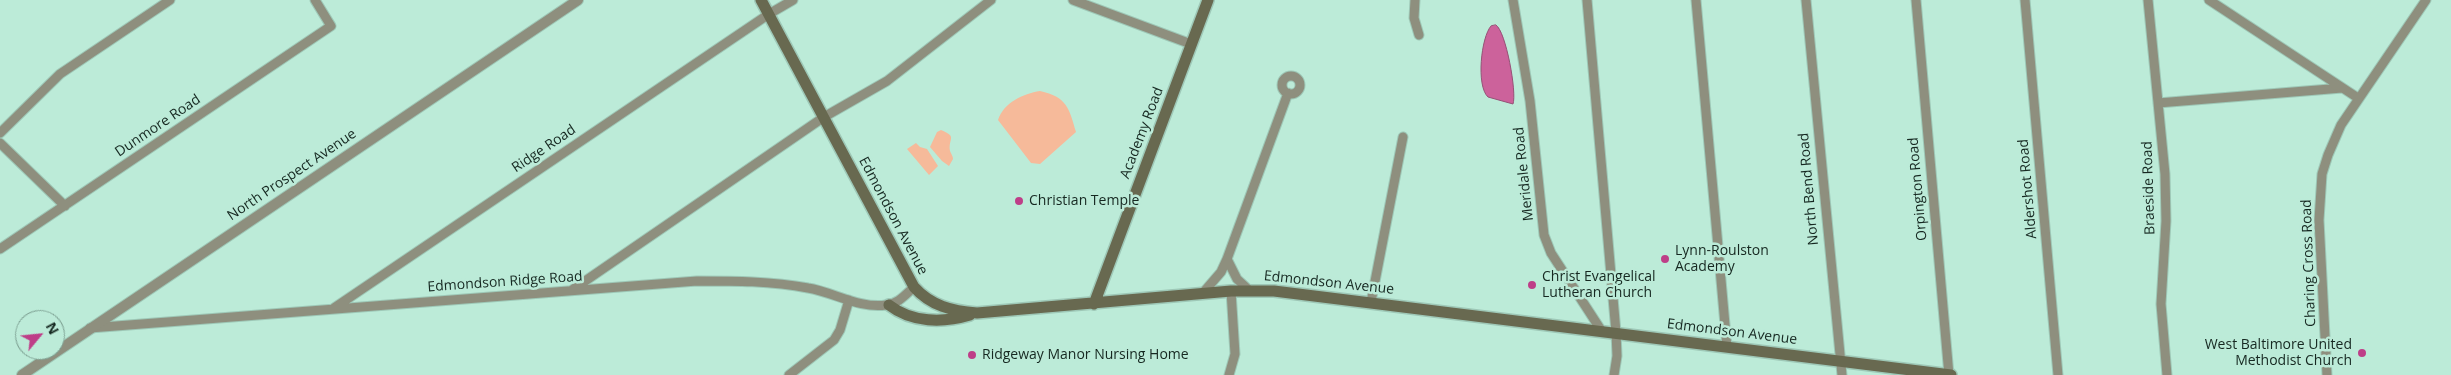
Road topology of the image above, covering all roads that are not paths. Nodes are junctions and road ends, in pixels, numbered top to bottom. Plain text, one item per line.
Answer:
1 (170, 0) edge
2 (315, 0) edge
3 (578, 0) edge
4 (762, 0) edge
5 (793, 0) edge
6 (991, 0) edge
7 (1073, 0) edge
8 (1208, 0) edge
9 (1415, 0) edge
10 (1513, 0) edge
11 (1587, 0) edge
12 (1696, 0) edge
13 (1806, 0) edge
14 (1916, 0) edge
15 (2025, 0) edge
16 (2148, 0) edge
17 (2209, 0) edge
18 (2426, 0) edge
19 (769, 14) junction
20 (1419, 35) dead end
21 (1191, 44) junction
22 (2342, 88) junction
23 (1288, 93) dead end
24 (2358, 98) junction
25 (2158, 103) junction
26 (824, 117) junction
27 (0, 133) edge
28 (1403, 137) dead end
29 (0, 143) edge
30 (65, 206) junction
31 (0, 249) edge
32 (1227, 259) junction
33 (914, 287) junction
34 (572, 291) junction
35 (1250, 291) junction
36 (1231, 292) junction
37 (1202, 294) junction
38 (849, 300) junction
39 (1371, 302) junction
40 (1094, 304) junction
41 (888, 305) junction
42 (334, 308) junction
43 (977, 313) junction
44 (89, 328) junction
45 (1601, 330) junction
46 (1616, 332) junction
47 (1727, 347) junction
48 (1840, 360) junction
49 (22, 375) edge
50 (789, 375) edge
51 (1229, 375) edge
52 (1614, 375) edge
53 (1842, 375) edge
54 (1950, 375) edge
55 (2058, 375) edge
56 (2167, 375) edge
57 (2326, 375) edge

1 - 27 street
2 - 30 street, Dunmore Road
3 - 44 street, North Prospect Avenue
4 - 19 main road, Edmondson Avenue
5 - 19 street, Ridge Road
6 - 26 street
7 - 21 street
8 - 21 main road, Academy Road
9 - 20 street
10 - 45 street, Meridale Road
11 - 46 street
12 - 47 street
13 - 48 street, North Bend Road
14 - 54 street, Orpington Road
15 - 55 street, Aldershot Road
16 - 25 street, Braeside Road
17 - 22 street
18 - 24 street, Charing Cross Road
19 - 26 main road, Edmondson Avenue
19 - 42 street, Ridge Road
21 - 40 main road, Academy Road
22 - 24 street
22 - 25 street
23 - 32 street
24 - 57 street, Charing Cross Road
25 - 56 street, Braeside Road
26 - 33 main road, Edmondson Avenue
26 - 34 street
28 - 39 street
29 - 30 street
30 - 31 street, Dunmore Road
32 - 35 street
32 - 37 street
33 - 41 street
33 - 43 main road, Edmondson Avenue
34 - 38 street, Edmondson Ridge Road
34 - 42 street, Edmondson Ridge Road
35 - 36 main road, Edmondson Avenue
35 - 39 main road, Edmondson Avenue
36 - 37 main road, Edmondson Avenue
36 - 51 street
37 - 40 main road, Edmondson Avenue
38 - 41 street, Edmondson Ridge Road
38 - 50 street
39 - 45 main road, Edmondson Avenue
40 - 43 main road, Edmondson Avenue
41 - 43 main road
42 - 44 street, Edmondson Ridge Road
44 - 49 street, North Prospect Avenue
45 - 46 main road, Edmondson Avenue
46 - 47 main road, Edmondson Avenue
46 - 52 street
47 - 48 main road, Edmondson Avenue
48 - 53 street, North Bend Road
48 - 54 main road, Edmondson Avenue

